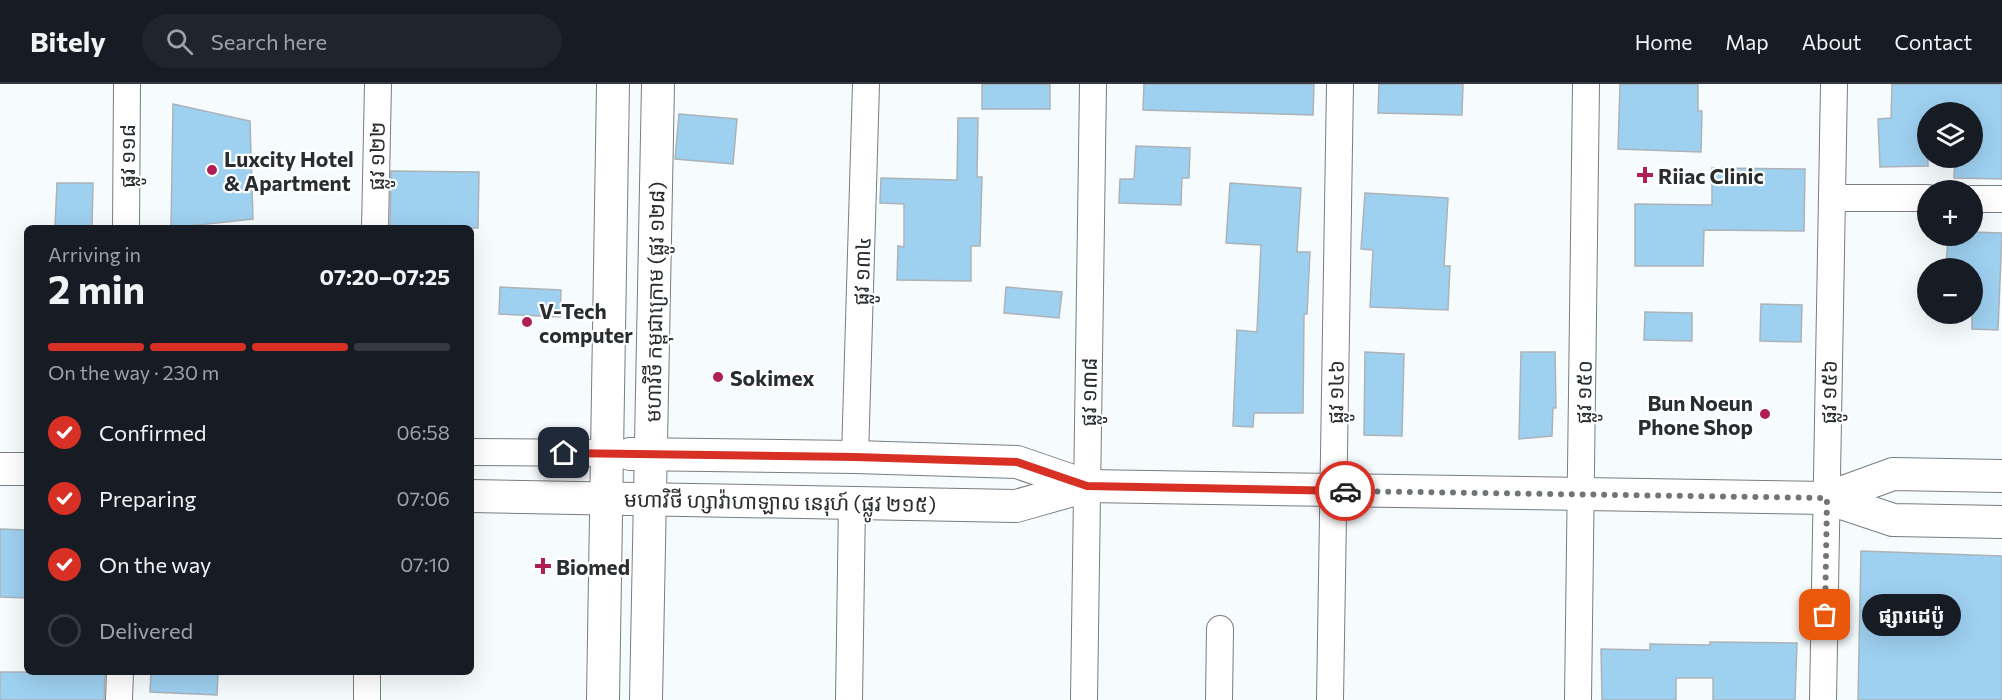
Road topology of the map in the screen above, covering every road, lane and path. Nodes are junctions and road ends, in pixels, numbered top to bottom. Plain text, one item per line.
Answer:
1 (127, 84) edge
2 (378, 84) edge
3 (613, 84) edge
4 (658, 84) edge
5 (866, 84) edge
6 (1093, 84) edge
7 (1340, 84) edge
8 (1586, 84) edge
9 (1834, 84) edge
10 (1832, 198) junction
11 (1917, 198) edge
12 (1983, 199) edge
13 (2002, 199) edge
14 (126, 225) edge
15 (375, 225) edge
16 (474, 452) edge
17 (608, 453) junction
18 (651, 455) junction
19 (855, 457) junction
20 (0, 469) edge
21 (24, 469) edge
22 (2002, 476) edge
23 (1087, 486) junction
24 (1333, 490) junction
25 (1582, 494) junction
26 (474, 496) edge
27 (608, 498) junction
28 (1827, 498) junction
29 (650, 499) junction
30 (852, 502) junction
31 (2002, 522) edge
32 (1220, 629) dead end
33 (120, 675) edge
34 (368, 675) edge
35 (119, 700) edge
36 (367, 700) edge
37 (603, 700) edge
38 (646, 700) edge
39 (849, 700) edge
40 (1084, 700) edge
41 (1219, 700) edge
42 (1330, 700) edge
43 (1578, 700) edge
44 (1823, 700) edge

1 - 14 street, ផ្លូវ ១១៨
2 - 15 street, ផ្លូវ ១២២
3 - 17 main road, មហាវិថី កម្ពុជាក្រោម (ផ្លូវ ១២៨)
4 - 18 main road, មហាវិថី កម្ពុជាក្រោម (ផ្លូវ ១២៨)
5 - 19 street, ផ្លូវ ១៣៤
6 - 23 street, ផ្លូវ ១៣៨
7 - 24 street, ផ្លូវ ១៤៦
8 - 25 street, ផ្លូវ ១៥០
9 - 10 street, ផ្លូវ ១៥៦
10 - 11 street
10 - 28 street, ផ្លូវ ១៥៦
12 - 13 street
16 - 17 street, មហាវិថី ហ្សាវ៉ាហាឡាល នេរុហ៍ (ផ្លូវ ២១៥)
17 - 18 main road, មហាវិថី ហ្សាវ៉ាហាឡាល នេរុហ៍ (ផ្លូវ ២១៥)
17 - 27 main road, មហាវិថី កម្ពុជាក្រោម (ផ្លូវ ១២៨)
18 - 19 main road, មហាវិថី ហ្សាវ៉ាហាឡាល នេរុហ៍ (ផ្លូវ ២១៥)
18 - 29 main road, មហាវិថី កម្ពុជាក្រោម (ផ្លូវ ១២៨)
19 - 23 main road, មហាវិថី ហ្សាវ៉ាហាឡាល នេរុហ៍ (ផ្លូវ ២១៥)
20 - 21 main road
22 - 28 main road, មហាវិថី ហ្សាវ៉ាហាឡាល នេរុហ៍ (ផ្លូវ ២១៥)
23 - 24 main road, មហាវិថី ហ្សាវ៉ាហាឡាល នេរុហ៍ (ផ្លូវ ២១៥)
23 - 30 main road, មហាវិថី ហ្សាវ៉ាហាឡាល នេរុហ៍ (ផ្លូវ ២១៥)
23 - 40 street, ផ្លូវ ១៣៨
24 - 25 main road, មហាវិថី ហ្សាវ៉ាហាឡាល នេរុហ៍ (ផ្លូវ ២១៥)
24 - 42 street, ផ្លូវ ១៤៦
25 - 28 main road, មហាវិថី ហ្សាវ៉ាហាឡាល នេរុហ៍ (ផ្លូវ ២១៥)
25 - 43 street, ផ្លូវ ១៥០
26 - 27 main road, មហាវិថី ហ្សាវ៉ាហាឡាល នេរុហ៍ (ផ្លូវ ២១៥)
27 - 29 main road, មហាវិថី ហ្សាវ៉ាហាឡាល នេរុហ៍ (ផ្លូវ ២១៥)
27 - 37 main road, មហាវិថី កម្ពុជាក្រោម (ផ្លូវ ១២៨)
28 - 31 main road, មហាវិថី ហ្សាវ៉ាហាឡាល នេរុហ៍ (ផ្លូវ ២១៥)
28 - 44 street, ផ្លូវ ១៥៦
29 - 30 main road, មហាវិថី ហ្សាវ៉ាហាឡាល នេរុហ៍ (ផ្លូវ ២១៥)
29 - 38 main road, មហាវិថី កម្ពុជាក្រោម (ផ្លូវ ១២៨)
30 - 39 street
32 - 41 street
33 - 35 street
34 - 36 street

